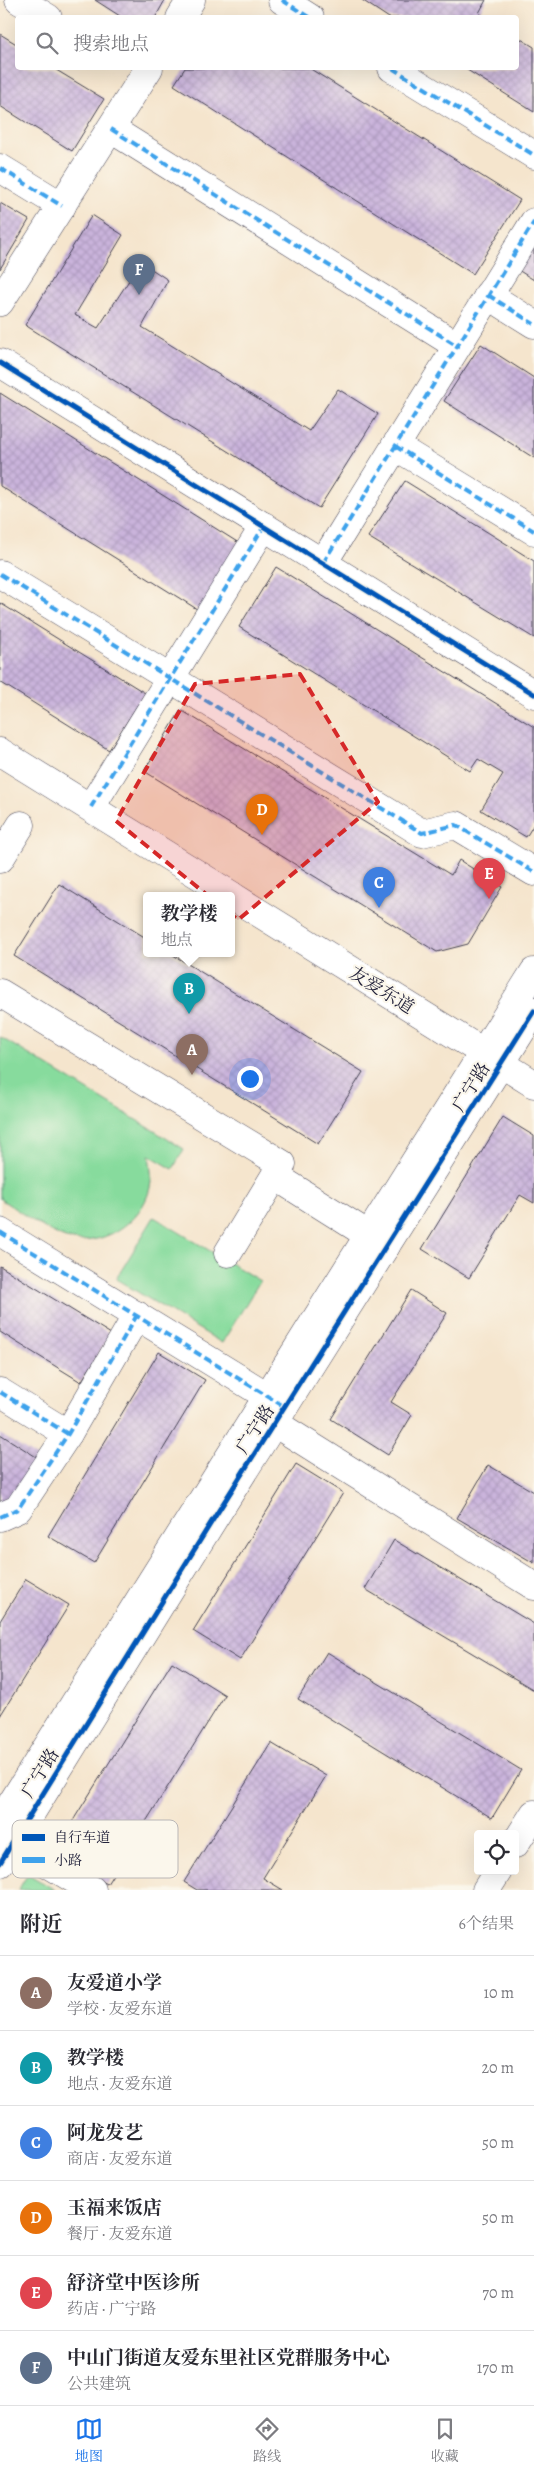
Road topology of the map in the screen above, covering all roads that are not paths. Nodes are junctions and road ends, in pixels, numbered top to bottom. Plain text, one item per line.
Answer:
1 (19, 0) edge
2 (191, 0) edge
3 (282, 0) edge
4 (43, 15) edge
5 (182, 15) edge
6 (305, 15) edge
7 (395, 70) edge
8 (140, 71) edge
9 (110, 129) junction
10 (534, 155) edge
11 (0, 168) edge
12 (62, 206) junction
13 (534, 222) edge
14 (488, 296) junction
15 (0, 302) edge
16 (534, 324) edge
17 (456, 345) junction
18 (0, 363) edge
19 (395, 446) junction
20 (264, 526) junction
21 (534, 531) edge
22 (323, 563) junction
23 (0, 574) edge
24 (171, 680) junction
25 (534, 694) edge
26 (0, 752) edge
27 (91, 807) junction
28 (21, 825) dead end
29 (0, 859) edge
30 (534, 872) edge
31 (226, 892) edge
32 (235, 898) edge
33 (534, 972) edge
34 (0, 994) edge
35 (534, 1011) edge
36 (492, 1059) junction
37 (534, 1084) edge
38 (275, 1176) junction
39 (0, 1232) edge
40 (378, 1241) junction
41 (228, 1253) dead end
42 (137, 1315) junction
43 (0, 1392) edge
44 (271, 1409) junction
45 (68, 1434) junction
46 (0, 1517) edge
47 (534, 1586) edge
48 (16, 1820) edge
49 (12, 1826) edge
50 (3, 1841) edge
51 (495, 1875) edge
52 (70, 1878) edge
53 (92, 1890) edge
54 (486, 1890) edge

1 - 4 street
2 - 5 street
3 - 6 street
7 - 10 street
8 - 9 street
9 - 12 street
9 - 17 street
11 - 12 street
12 - 15 street
13 - 14 street
14 - 16 street
14 - 17 street
17 - 19 street
18 - 20 street
19 - 21 street
19 - 22 street
20 - 22 street
20 - 24 street
22 - 25 street
23 - 24 street
24 - 27 street
24 - 30 street
26 - 27 street, 友爱东道
27 - 31 street, 友爱东道
28 - 29 street
32 - 36 street, 友爱东道
33 - 36 street, 广宁路
34 - 38 street
35 - 36 street, 广宁路
36 - 37 street, 友爱东道
36 - 40 street, 广宁路
38 - 40 street
38 - 41 street
39 - 42 street
40 - 44 street, 广宁路
42 - 44 street
42 - 45 street
43 - 45 street
44 - 47 street
44 - 48 street, 广宁路
45 - 46 street
49 - 50 street, 广宁路
51 - 54 street
52 - 53 street

